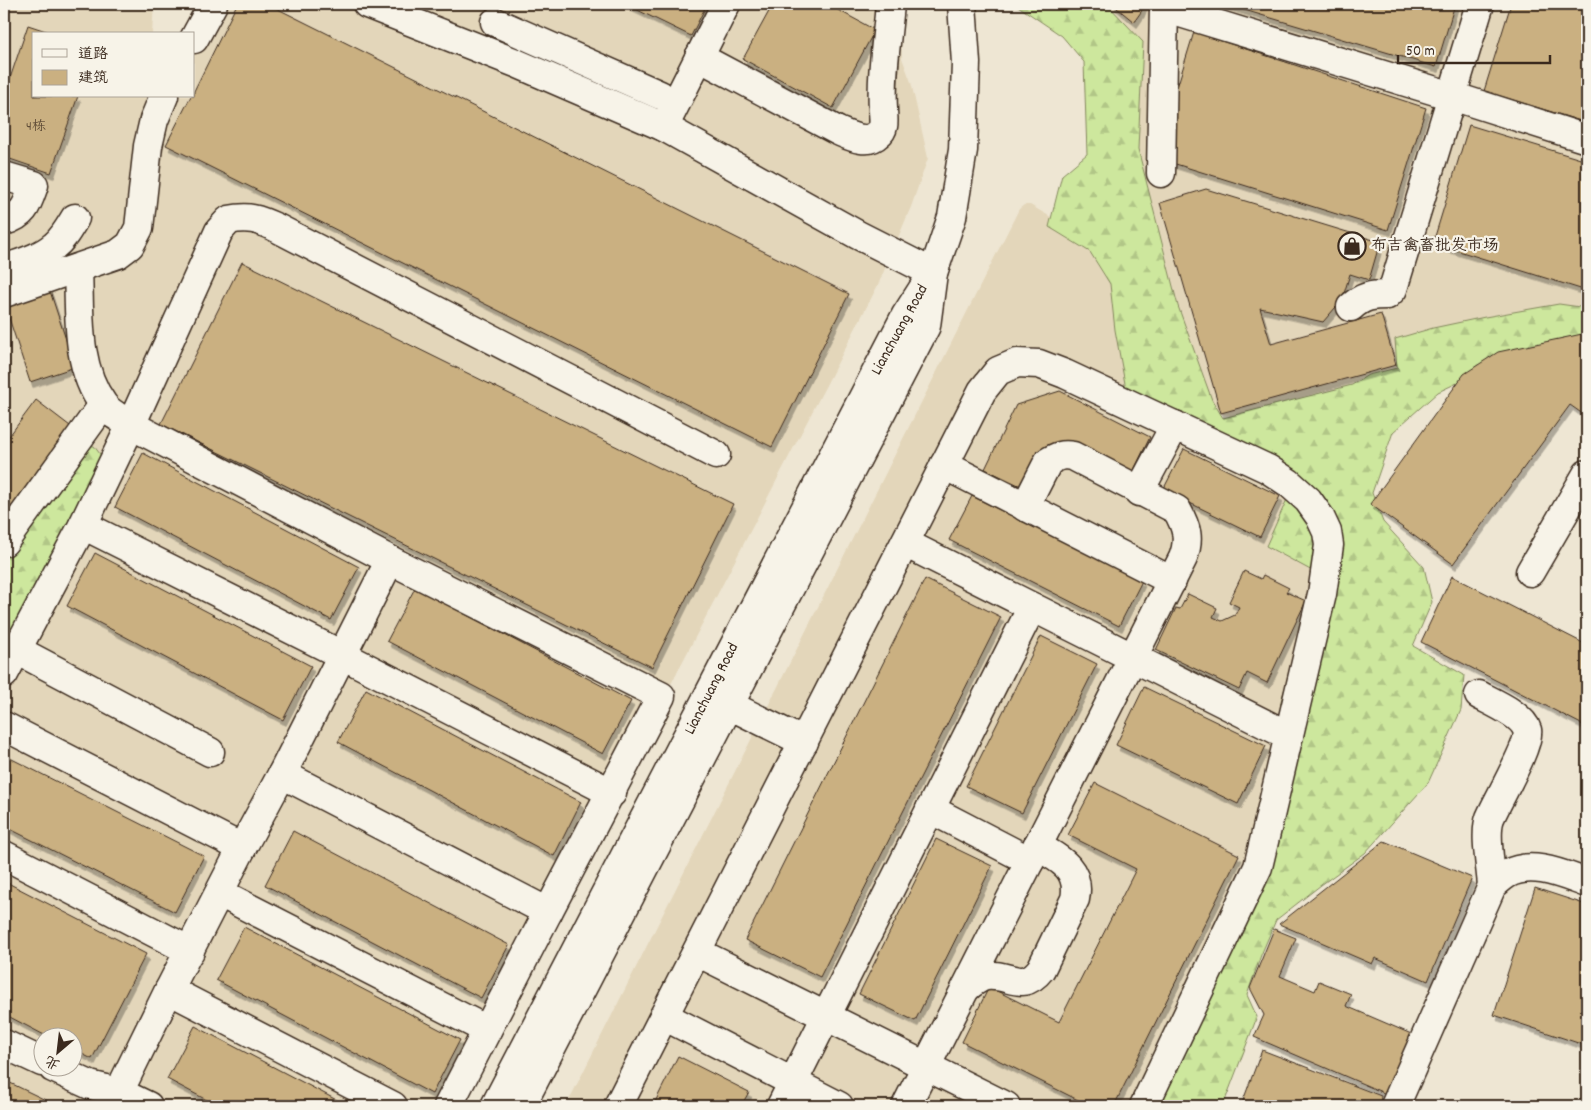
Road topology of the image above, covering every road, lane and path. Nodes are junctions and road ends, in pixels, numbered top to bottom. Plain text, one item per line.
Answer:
1 (213, 4) edge
2 (726, 4) edge
3 (890, 4) edge
4 (962, 4) edge
5 (1480, 4) edge
6 (1164, 6) edge
7 (382, 7) edge
8 (500, 13) edge
9 (195, 37) edge
10 (482, 49) junction
11 (699, 57) junction
12 (660, 95) dead end
13 (1452, 96) junction
14 (163, 98) edge
15 (664, 127) junction
16 (1587, 139) edge
17 (1161, 173) dead end
18 (4, 176) edge
19 (75, 218) dead end
20 (4, 221) edge
21 (78, 268) junction
22 (4, 269) edge
23 (933, 273) junction
24 (4, 293) edge
25 (1351, 306) dead end
26 (103, 406) junction
27 (130, 425) junction
28 (1175, 425) junction
29 (716, 454) dead end
30 (944, 465) junction
31 (1587, 474) edge
32 (1139, 492) junction
33 (1025, 507) junction
34 (83, 525) junction
35 (4, 542) edge
36 (905, 543) junction
37 (390, 560) junction
38 (1530, 572) dead end
39 (1172, 580) junction
40 (1032, 607) junction
41 (17, 650) junction
42 (342, 655) junction
43 (1133, 658) junction
44 (4, 674) edge
45 (1479, 695) dead end
46 (719, 700) junction
47 (4, 726) edge
48 (1288, 736) junction
49 (804, 742) junction
50 (210, 752) dead end
51 (282, 774) junction
52 (612, 793) junction
53 (930, 809) junction
54 (242, 848) junction
55 (1034, 854) junction
56 (4, 855) edge
57 (1587, 883) edge
58 (1492, 886) junction
59 (220, 893) junction
60 (548, 912) junction
61 (190, 951) junction
62 (697, 952) junction
63 (966, 988) junction
64 (169, 990) junction
65 (664, 1016) junction
66 (826, 1016) junction
67 (487, 1030) junction
68 (4, 1044) edge
69 (32, 1057) edge
70 (926, 1067) junction
71 (75, 1078) edge
72 (787, 1094) edge
73 (120, 1099) edge
74 (148, 1106) edge
75 (393, 1106) edge
76 (448, 1106) edge
77 (495, 1106) edge
78 (521, 1106) edge
79 (618, 1106) edge
80 (839, 1106) edge
81 (906, 1106) edge
82 (1006, 1106) edge
83 (1144, 1106) edge
84 (1395, 1106) edge

1 - 9 street
2 - 11 street
3 - 11 street
4 - 23 street, Lianchuang Road
5 - 13 street
6 - 13 street
6 - 17 street
7 - 10 street
8 - 10 street
8 - 12 street
10 - 15 street
11 - 15 street
13 - 16 street
13 - 25 street
14 - 21 street
15 - 23 street
18 - 20 street
19 - 22 street
21 - 24 street
21 - 26 street
23 - 46 street, Lianchuang Road
26 - 27 street
26 - 35 street
27 - 29 street
27 - 34 street
27 - 37 street
28 - 30 street
28 - 32 street
28 - 48 street
30 - 33 street
30 - 36 street
31 - 38 street
32 - 33 street
32 - 39 street
33 - 39 street
34 - 41 street
34 - 42 street
36 - 40 street
36 - 49 street
37 - 42 street
37 - 52 street
39 - 43 street
40 - 43 street
40 - 53 street
41 - 44 street
41 - 50 street
42 - 51 street
42 - 52 street
43 - 48 street
43 - 55 street
45 - 58 street
46 - 49 street
46 - 77 street, Lianchuang Road
46 - 78 street, Lianchuang Road
47 - 54 street
48 - 83 street
49 - 62 street
51 - 54 street
51 - 60 street
52 - 60 street
53 - 55 street
53 - 66 street
54 - 59 street
55 - 63 street
55 - 63 street
56 - 61 street
57 - 58 street
58 - 84 street
59 - 61 street
59 - 67 street
60 - 67 street
61 - 64 street
62 - 65 street
62 - 66 street
63 - 70 street
64 - 73 street
64 - 75 street
65 - 72 street
65 - 79 street
66 - 70 street
66 - 72 street
67 - 76 street
68 - 69 street
70 - 81 street
70 - 82 street
71 - 73 street
72 - 80 street
73 - 74 street

